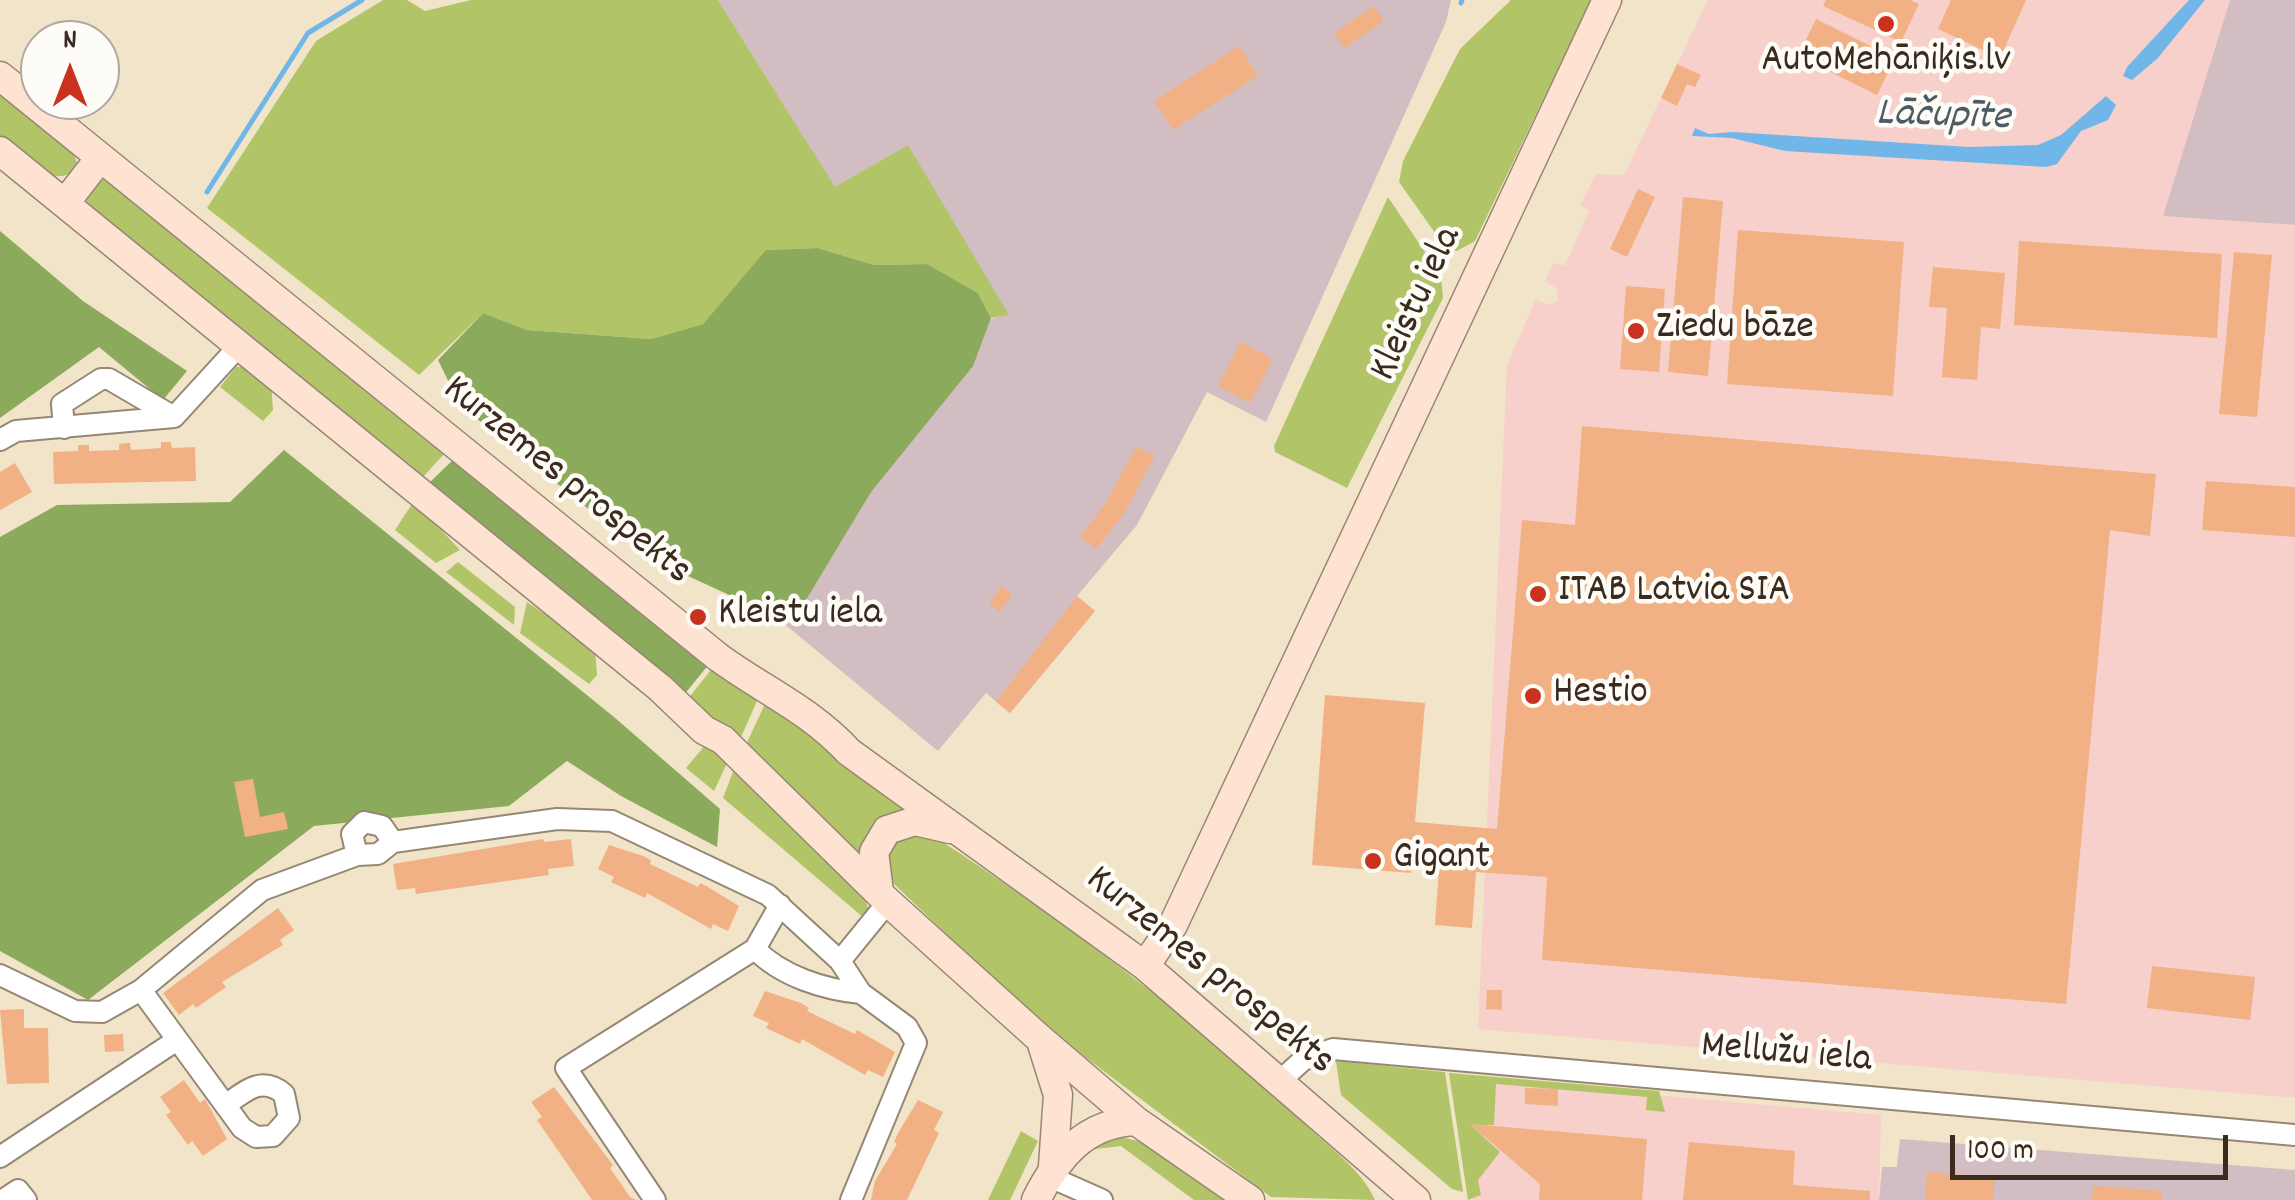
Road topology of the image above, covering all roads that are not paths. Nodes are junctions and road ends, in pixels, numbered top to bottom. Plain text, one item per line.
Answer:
1 (1607, 0) edge
2 (0, 76) edge
3 (0, 150) edge
4 (100, 158) junction
5 (65, 203) junction
6 (239, 346) junction
7 (174, 417) junction
8 (64, 428) junction
9 (0, 440) edge
10 (956, 831) junction
11 (394, 842) junction
12 (356, 855) junction
13 (884, 897) junction
14 (780, 905) junction
15 (755, 949) junction
16 (840, 962) junction
17 (1145, 966) junction
18 (0, 975) edge
19 (141, 990) junction
20 (861, 993) junction
21 (1039, 1038) junction
22 (177, 1040) junction
23 (1280, 1080) junction
24 (226, 1105) dead end
25 (1136, 1120) junction
26 (2295, 1135) edge
27 (0, 1157) edge
28 (1380, 1172) junction
29 (1046, 1180) edge
30 (3, 1200) edge
31 (26, 1200) edge
32 (654, 1200) edge
33 (851, 1200) edge
34 (1102, 1200) edge
35 (1250, 1200) edge
36 (1394, 1200) edge
37 (1416, 1200) edge

1 - 17 main road, Kleistu iela
2 - 4 main road, Kurzemes prospekts
3 - 5 main road
4 - 5 main road
4 - 10 main road, Kurzemes prospekts
5 - 6 main road
6 - 7 street
6 - 13 main road
7 - 8 street
7 - 8 street
8 - 9 street
10 - 13 main road
10 - 17 main road, Kurzemes prospekts
11 - 12 street
11 - 12 street
11 - 14 street
12 - 19 street
13 - 16 street
13 - 21 main road
14 - 15 street
14 - 16 street
15 - 20 street
15 - 32 street
16 - 20 street
17 - 23 main road, Kurzemes prospekts
18 - 19 street
19 - 22 street
20 - 33 street
21 - 25 main road
21 - 29 main road
22 - 24 street
22 - 27 street
23 - 26 street, Mellužu iela
23 - 28 main road, Kurzemes prospekts
25 - 29 main road
25 - 35 main road
28 - 36 main road
28 - 37 main road, Kurzemes prospekts
29 - 34 street
30 - 31 street

